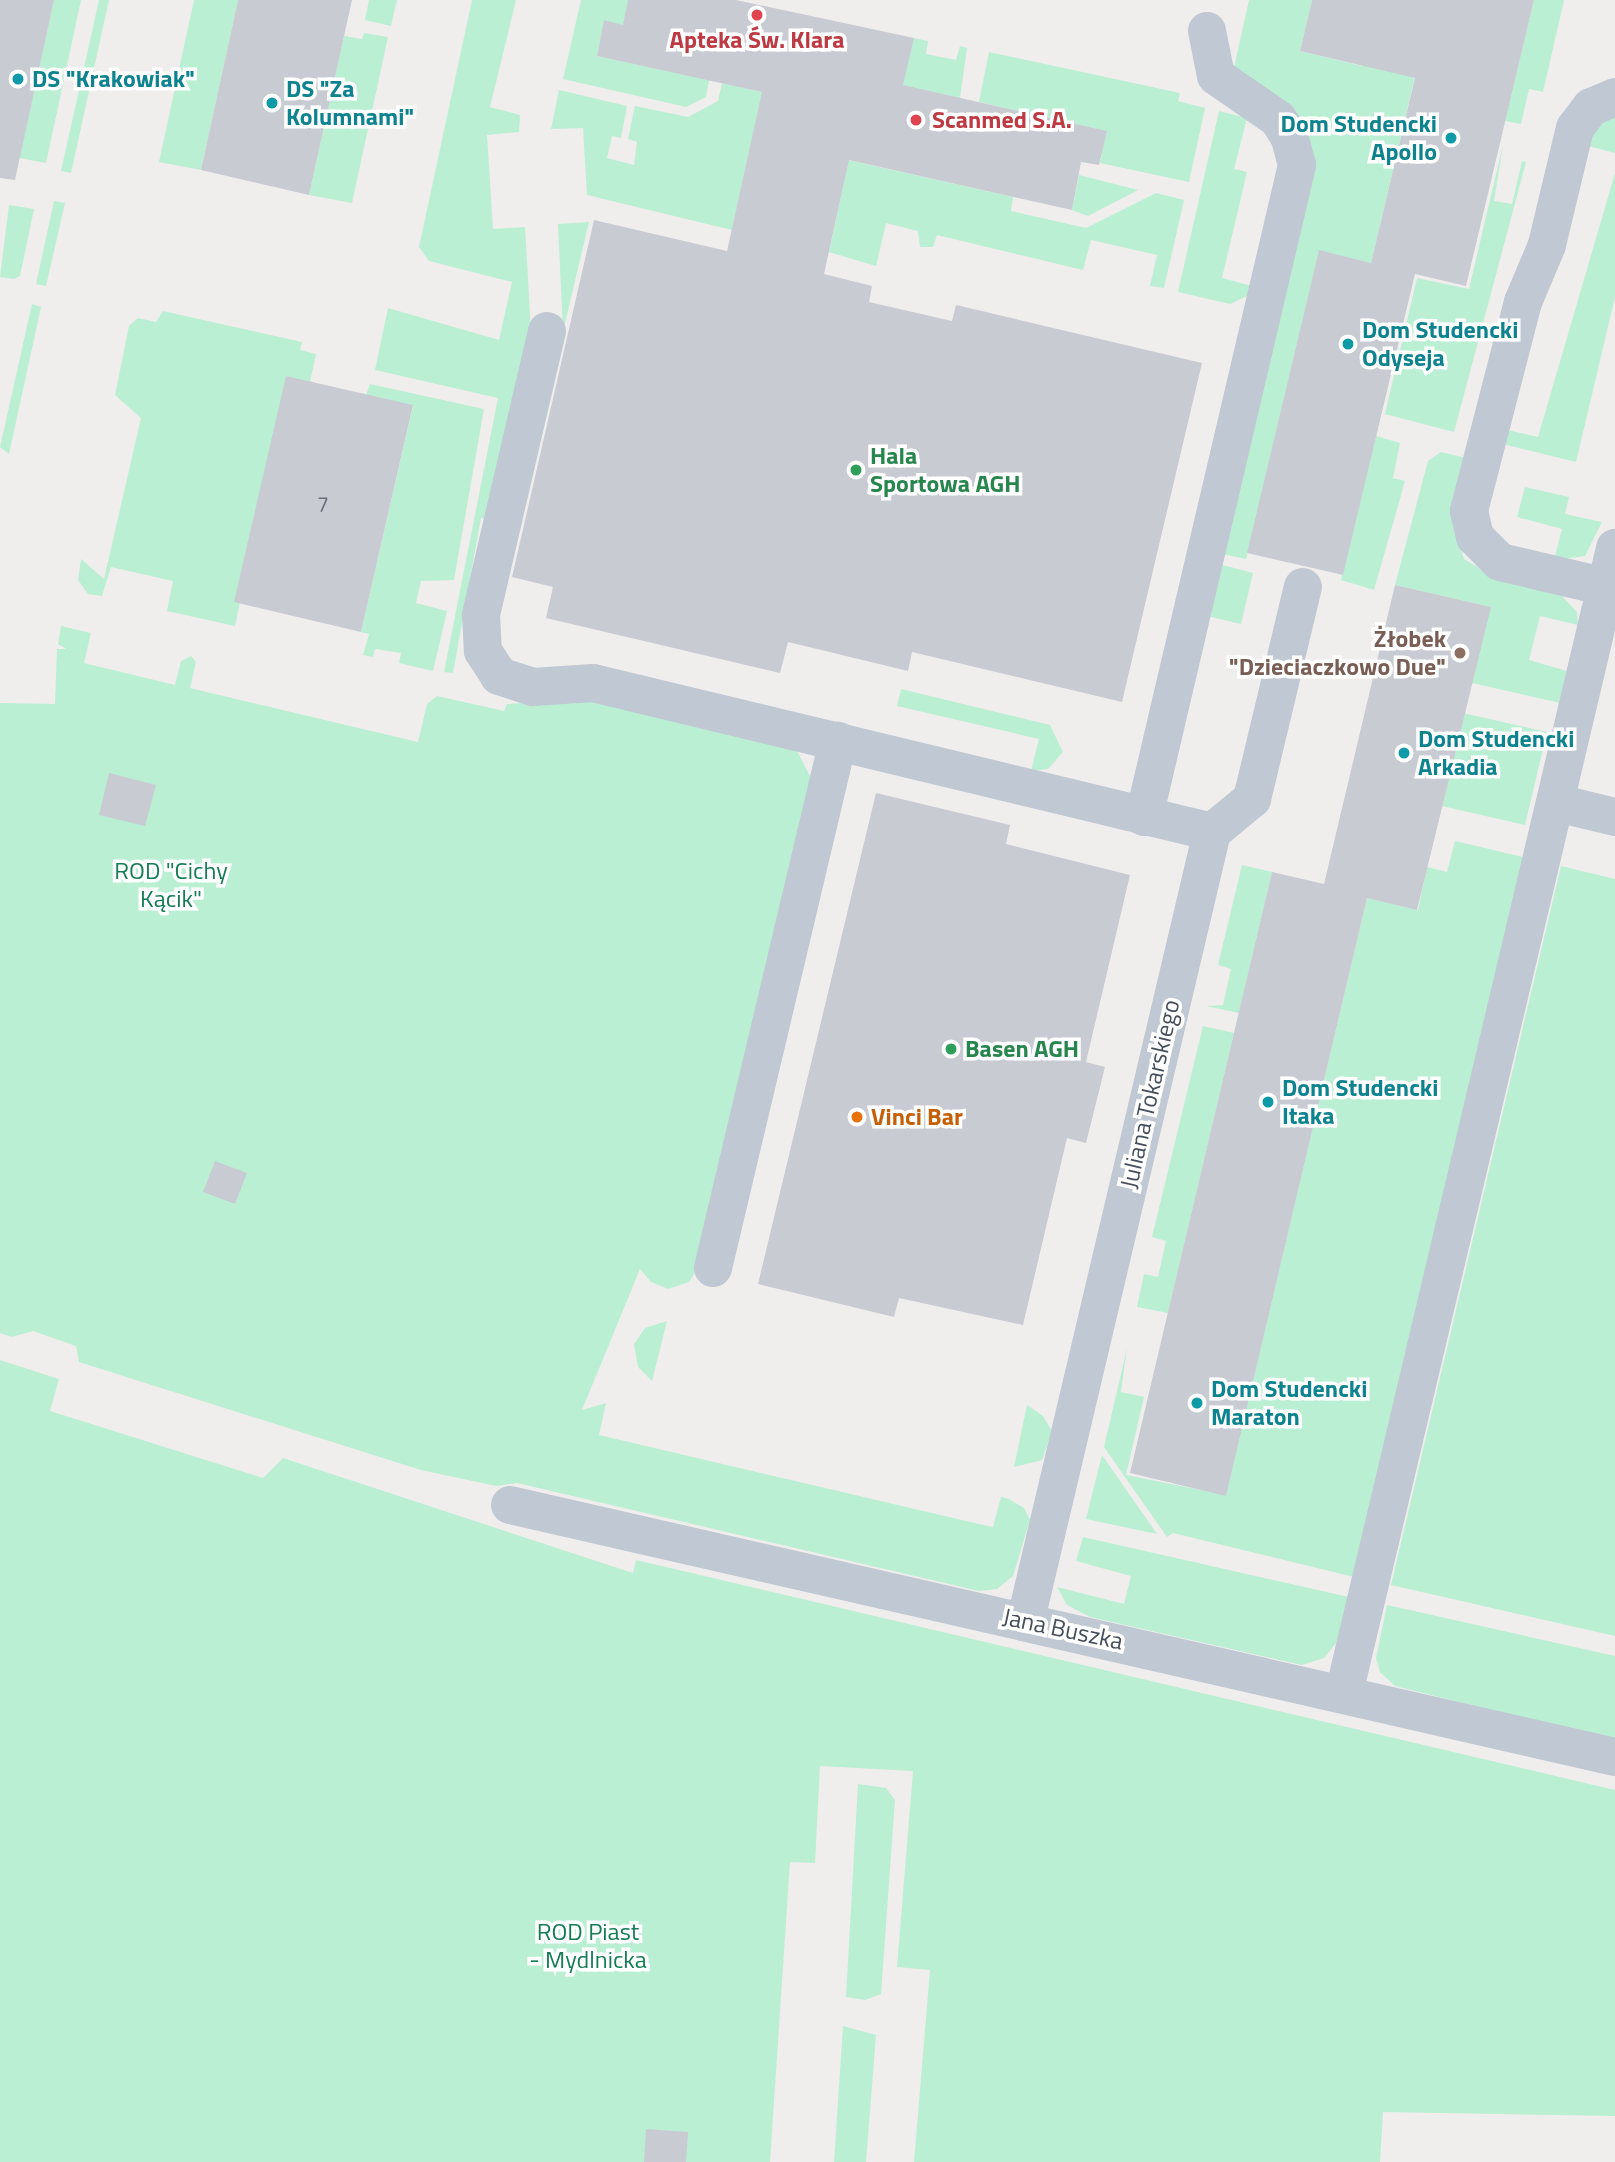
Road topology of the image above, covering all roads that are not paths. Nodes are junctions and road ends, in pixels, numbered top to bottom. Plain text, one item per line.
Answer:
1 (1207, 31) dead end
2 (1615, 97) edge
3 (547, 331) dead end
4 (1615, 548) edge
5 (1303, 587) dead end
6 (1610, 588) edge
7 (838, 741) junction
8 (1557, 803) junction
9 (1144, 817) junction
10 (1615, 817) edge
11 (1212, 832) junction
12 (713, 1268) dead end
13 (510, 1505) dead end
14 (1027, 1619) junction
15 (1344, 1693) junction
16 (1615, 1757) edge

1 - 9 street
2 - 6 street
3 - 7 street
4 - 6 street
5 - 11 street
6 - 8 street
7 - 9 street
7 - 12 street
8 - 10 street
8 - 15 street
9 - 11 street
11 - 14 street, Juliana Tokarskiego
13 - 14 street, Jana Buszka
14 - 15 street, Jana Buszka
15 - 16 street, Jana Buszka

